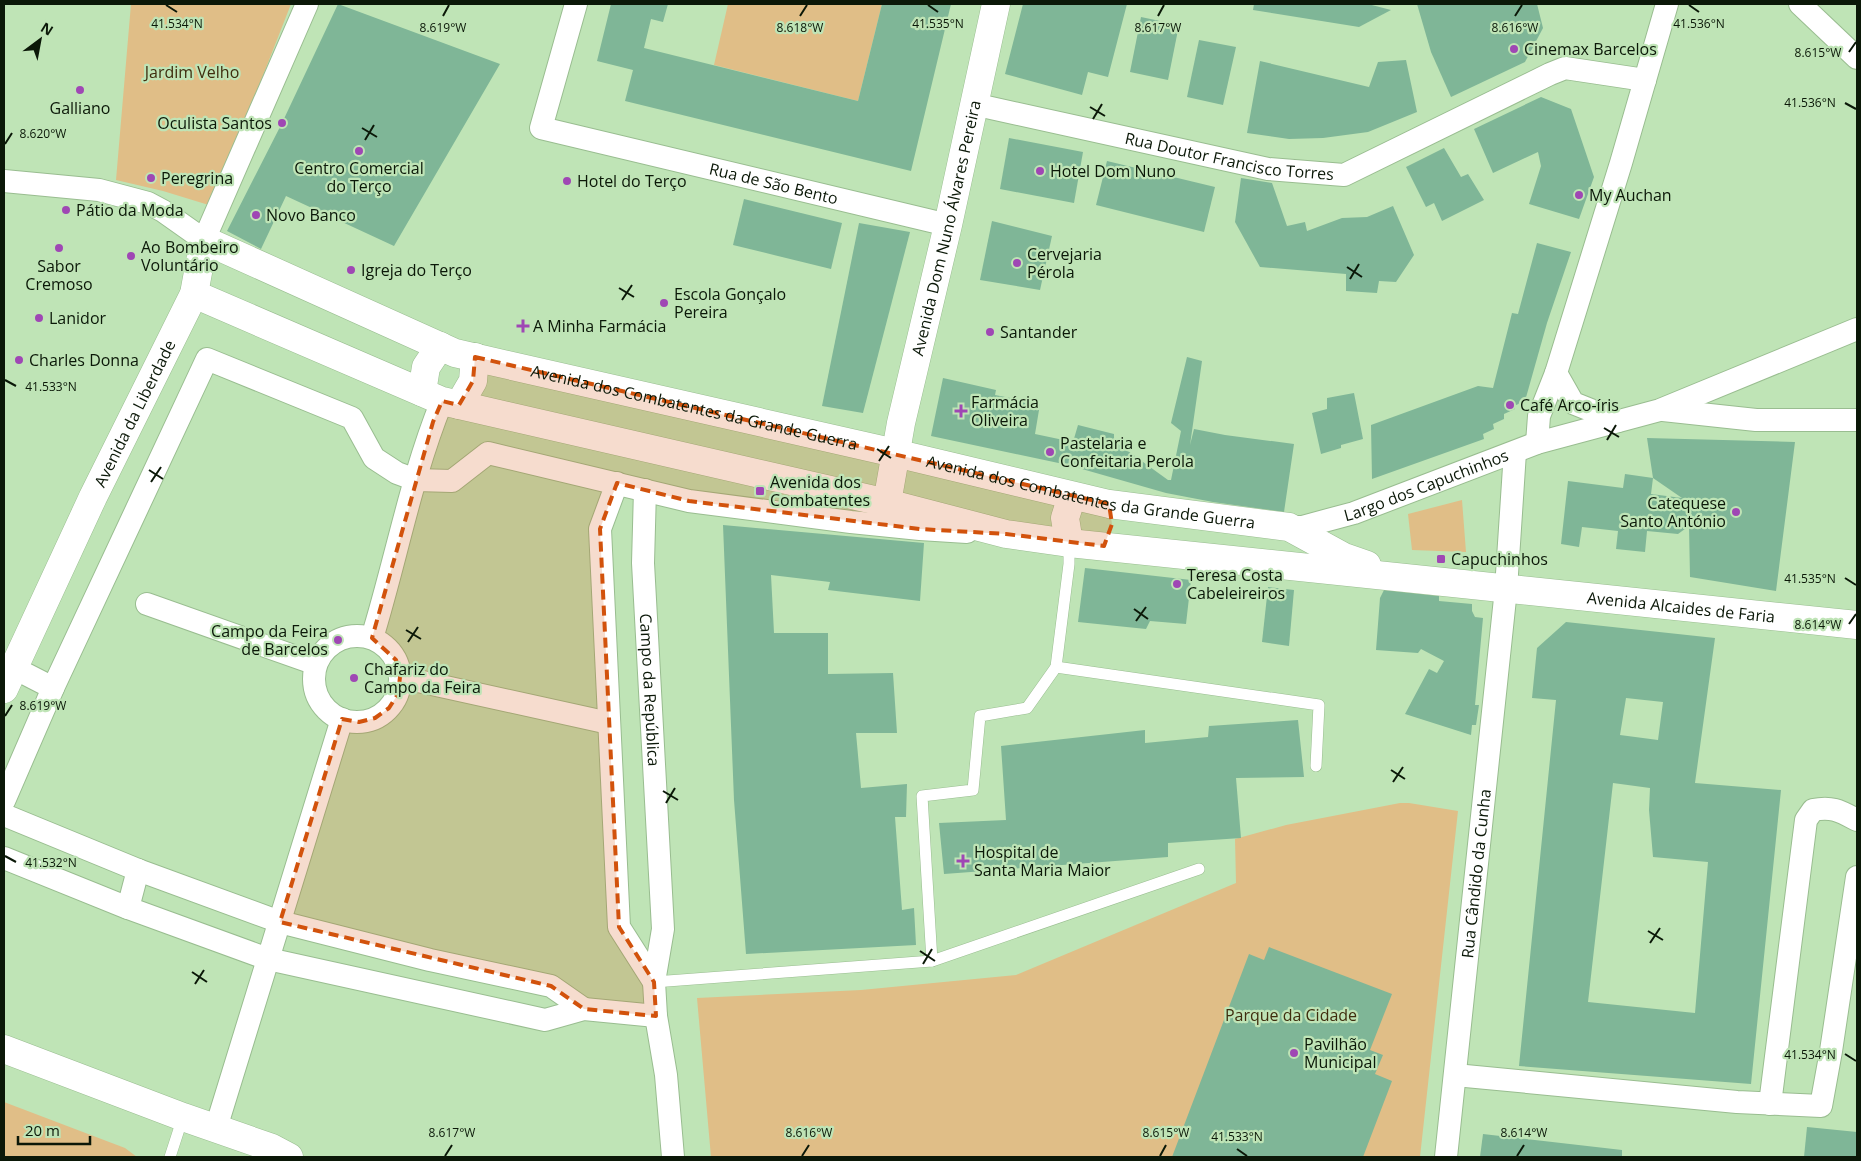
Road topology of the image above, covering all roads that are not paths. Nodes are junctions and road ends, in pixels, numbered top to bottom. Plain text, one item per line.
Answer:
1 (307, 4) edge
2 (576, 4) edge
3 (996, 4) edge
4 (1667, 4) edge
5 (1800, 4) edge
6 (1857, 58) edge
7 (1645, 80) junction
8 (973, 104) junction
9 (4, 181) edge
10 (948, 225) junction
11 (204, 240) junction
12 (194, 294) junction
13 (1857, 329) edge
14 (440, 346) junction
15 (475, 357) junction
16 (1556, 373) junction
17 (441, 400) junction
18 (1660, 410) junction
19 (1857, 420) edge
20 (1618, 421) junction
21 (1537, 443) junction
22 (1515, 452) junction
23 (895, 453) junction
24 (416, 480) junction
25 (616, 483) junction
26 (645, 490) junction
27 (1072, 496) junction
28 (887, 503) junction
29 (1109, 504) junction
30 (851, 522) junction
31 (1289, 527) junction
32 (1006, 534) junction
33 (1070, 543) junction
34 (1104, 546) junction
35 (1402, 577) junction
36 (1506, 589) junction
37 (147, 604) dead end
38 (1857, 625) edge
39 (372, 638) junction
40 (316, 664) junction
41 (1056, 667) junction
42 (400, 677) junction
43 (9, 679) edge
44 (53, 688) junction
45 (342, 719) junction
46 (610, 723) junction
47 (1316, 766) dead end
48 (4, 801) edge
49 (4, 815) edge
50 (1857, 820) edge
51 (4, 858) edge
52 (1199, 869) dead end
53 (138, 870) junction
54 (1857, 877) edge
55 (128, 908) junction
56 (280, 922) junction
57 (268, 958) junction
58 (430, 960) junction
59 (932, 961) junction
60 (654, 982) junction
61 (424, 994) junction
62 (584, 1009) junction
63 (656, 1016) junction
64 (4, 1036) edge
65 (4, 1049) edge
66 (64, 1073) junction
67 (1455, 1075) junction
68 (1770, 1104) junction
69 (183, 1117) junction
70 (216, 1128) junction
71 (170, 1157) edge
72 (247, 1157) edge
73 (289, 1157) edge
74 (673, 1157) edge
75 (1446, 1157) edge

1 - 11 street
2 - 10 street, Rua de São Bento
3 - 8 main road, Avenida Dom Nuno Álvares Pereira
4 - 7 street
5 - 6 street
7 - 8 street, Rua Doutor Francisco Torres
7 - 16 street
8 - 10 main road, Avenida Dom Nuno Álvares Pereira
9 - 11 street
10 - 23 main road, Avenida Dom Nuno Álvares Pereira
11 - 12 main road, Avenida da Liberdade
11 - 14 main road, Avenida dos Combatentes da Grande Guerra
12 - 17 main road, Avenida dos Combatentes da Grande Guerra
12 - 43 main road, Avenida da Liberdade
13 - 18 street
14 - 15 main road, Avenida dos Combatentes da Grande Guerra
14 - 17 main road
15 - 17 main road
15 - 23 main road, Avenida dos Combatentes da Grande Guerra
16 - 20 street
16 - 21 street
17 - 24 street
17 - 28 main road, Avenida dos Combatentes da Grande Guerra
18 - 19 street
18 - 20 street
20 - 21 street
21 - 22 street
22 - 31 street, Largo dos Capuchinhos
22 - 36 street, Largo dos Capuchinhos
23 - 27 main road, Avenida dos Combatentes da Grande Guerra
23 - 28 main road, Avenida Dom Nuno Álvares Pereira
24 - 25 street
24 - 39 street
24 - 44 street
25 - 26 street
25 - 46 street
26 - 30 street
26 - 60 street, Campo da República
27 - 29 main road, Avenida dos Combatentes da Grande Guerra
27 - 33 main road
28 - 30 street
28 - 32 main road, Avenida dos Combatentes da Grande Guerra
29 - 31 main road, Avenida dos Combatentes da Grande Guerra
29 - 34 main road
30 - 32 street
31 - 35 main road, Avenida dos Combatentes da Grande Guerra
32 - 33 main road, Avenida dos Combatentes da Grande Guerra
33 - 34 main road, Avenida dos Combatentes da Grande Guerra
33 - 41 lane
34 - 35 main road, Avenida dos Combatentes da Grande Guerra
35 - 36 main road, Avenida dos Combatentes da Grande Guerra
36 - 38 main road, Avenida Alcaides de Faria
36 - 67 street, Rua Cândido da Cunha
37 - 40 street
39 - 40 street
39 - 42 street
40 - 45 street
41 - 47 lane
41 - 59 lane
42 - 45 street
42 - 46 street
43 - 44 street
44 - 48 street
45 - 56 street
46 - 60 street
49 - 53 street
50 - 68 street
51 - 55 street
52 - 59 lane
53 - 55 street
53 - 56 street
54 - 68 street
55 - 57 street
56 - 57 street
56 - 58 street
57 - 61 street
57 - 70 street
58 - 61 street
58 - 62 street
59 - 60 lane
60 - 63 street, Campo da República
61 - 62 street
62 - 63 street
63 - 74 street, Campo da República
64 - 66 street
65 - 66 main road
66 - 69 main road
67 - 68 street
67 - 75 street, Rua Cândido da Cunha
69 - 70 main road
69 - 71 lane
70 - 72 main road
70 - 73 main road

